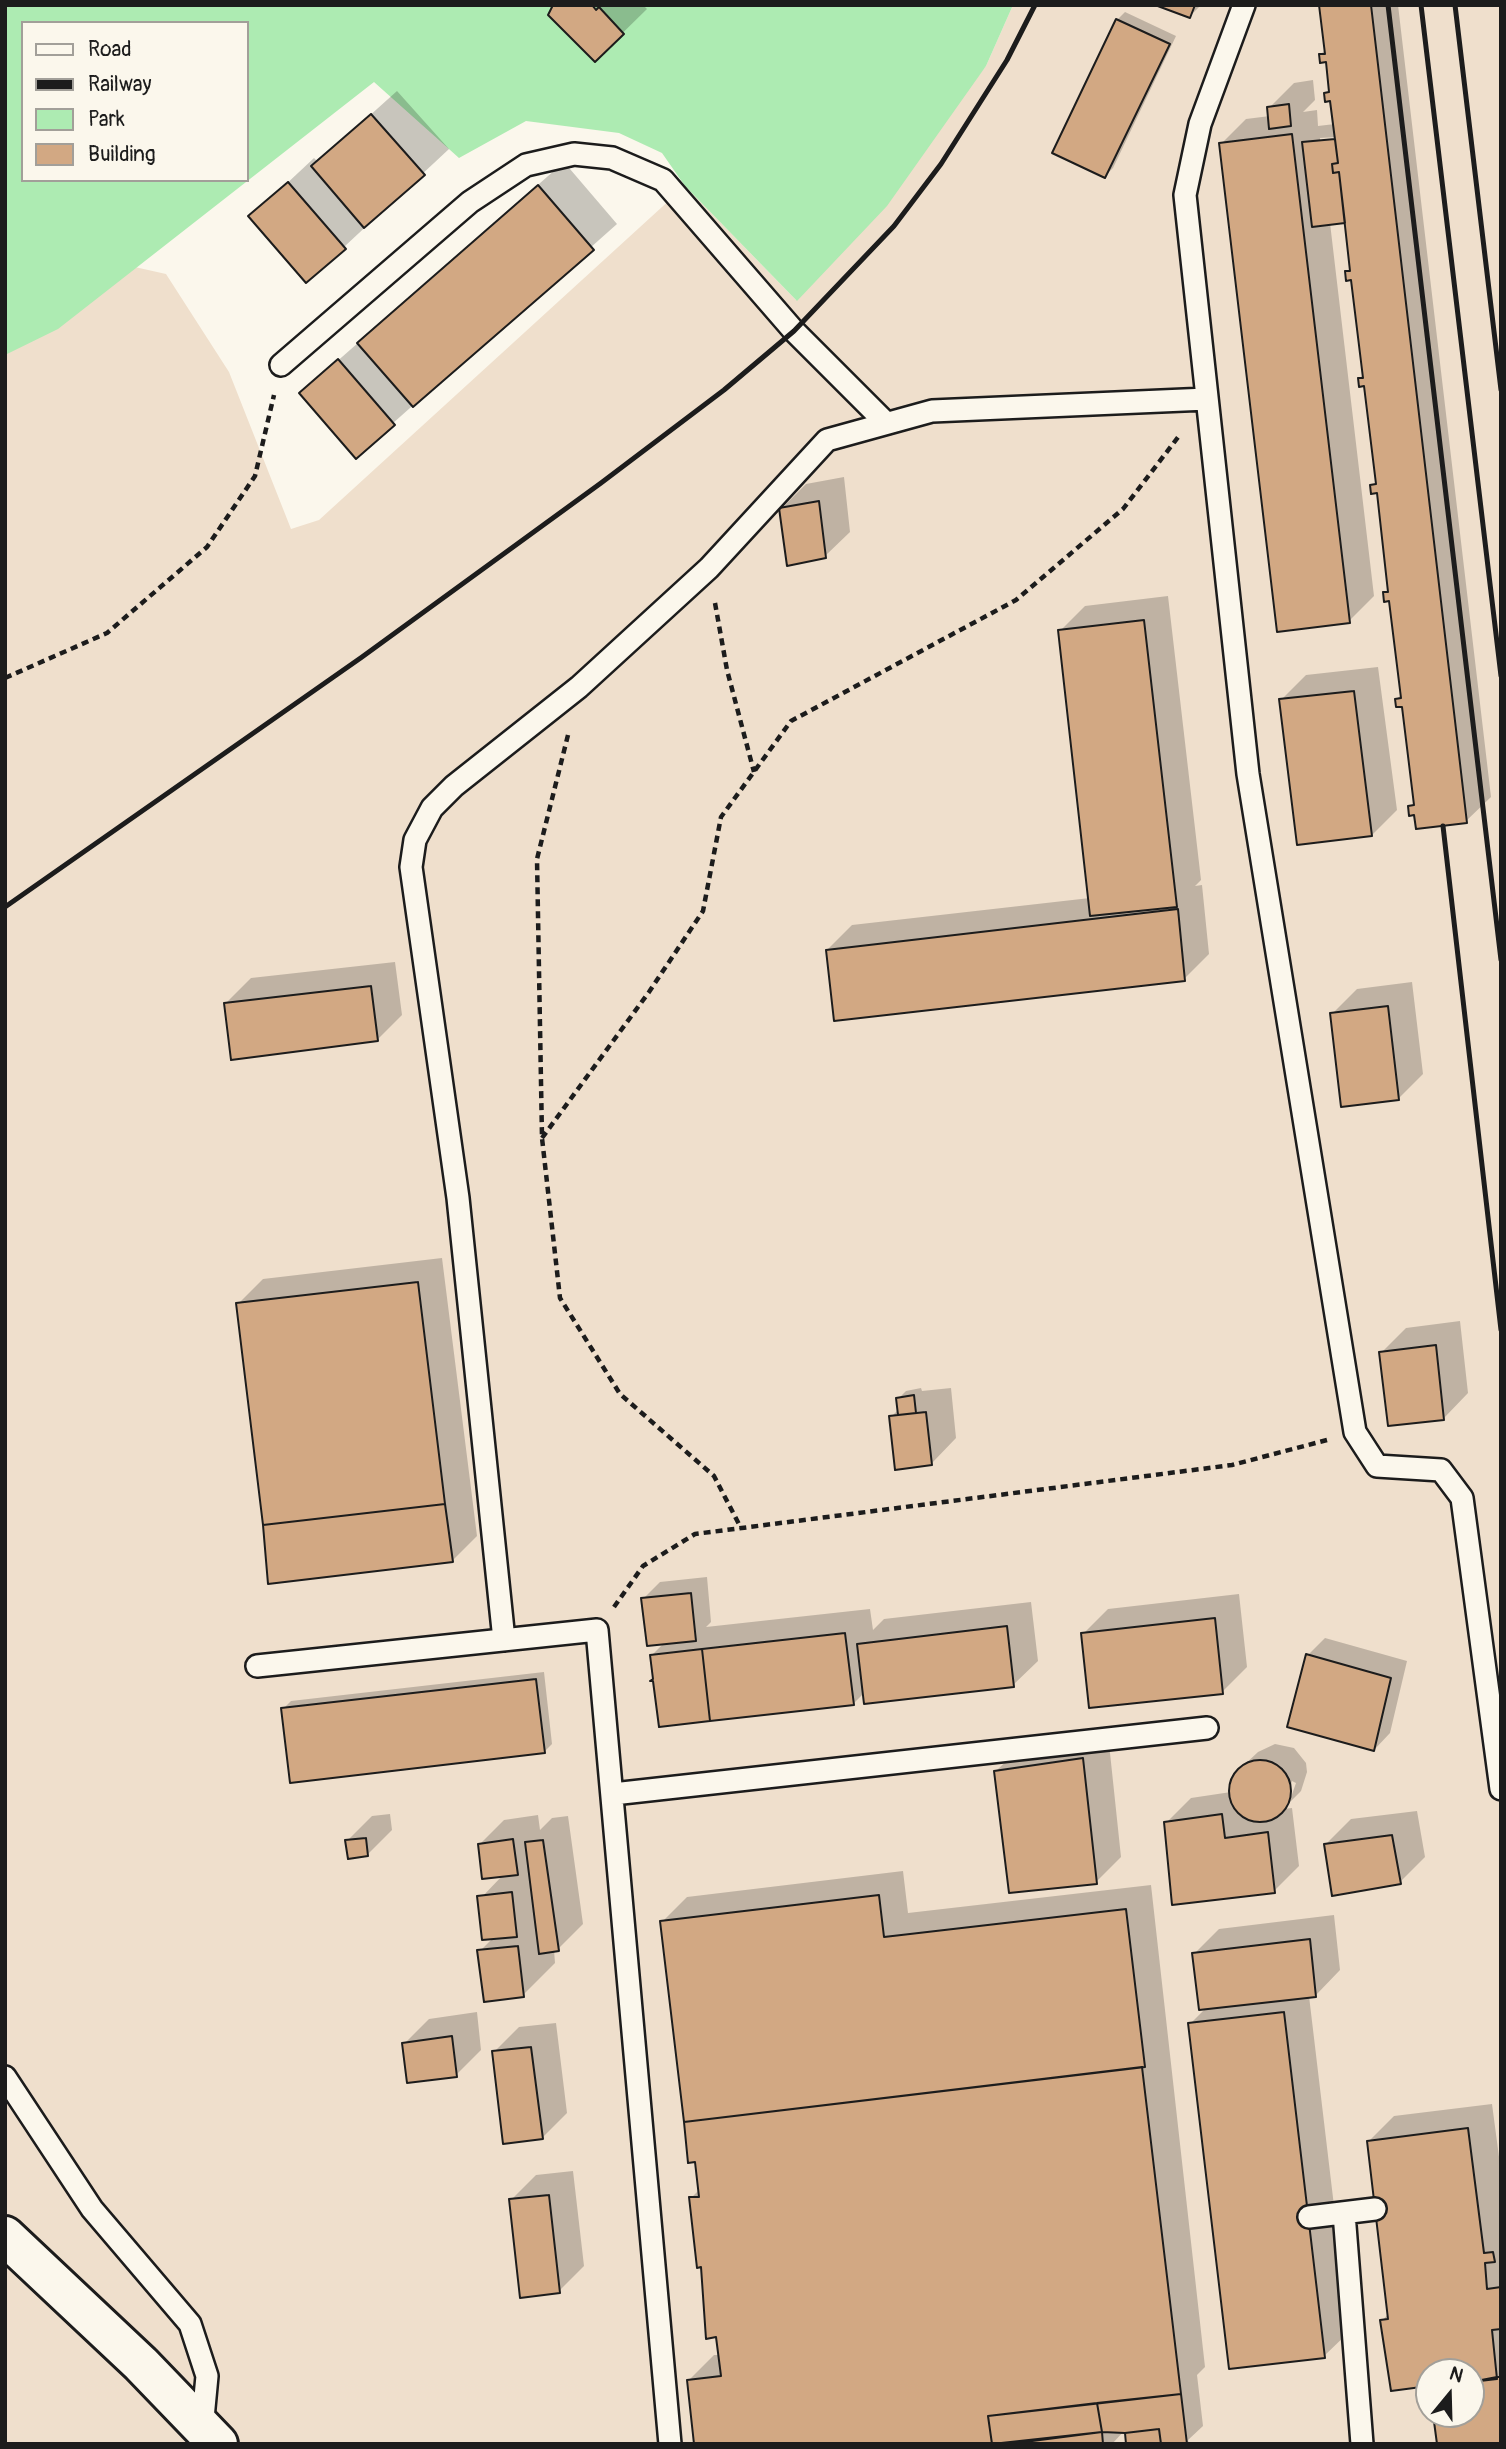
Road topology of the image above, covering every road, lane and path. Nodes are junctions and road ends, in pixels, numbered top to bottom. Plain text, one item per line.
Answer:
1 (1244, 5) edge
2 (281, 365) joint
3 (1207, 399) junction
4 (886, 423) junction
5 (709, 568) junction
6 (5, 678) edge
7 (579, 687) junction
8 (754, 772) junction
9 (542, 1138) junction
10 (1355, 1432) junction
11 (741, 1528) junction
12 (597, 1630) junction
13 (504, 1640) junction
14 (257, 1666) dead end
15 (1207, 1728) dead end
16 (1501, 1789) edge
17 (613, 1794) junction
18 (5, 2077) edge
19 (1375, 2209) dead end
20 (1344, 2213) junction
21 (1309, 2217) dead end
22 (5, 2236) edge
23 (204, 2438) edge
24 (670, 2444) edge
25 (1362, 2444) edge

1 - 3 lane
2 - 4 lane
2 - 6 path
3 - 4 lane
3 - 8 path
3 - 10 lane
4 - 5 lane
5 - 7 lane
5 - 8 path
7 - 9 path
7 - 13 lane
8 - 9 path
9 - 11 path
10 - 11 path
10 - 16 lane
11 - 12 path
12 - 13 lane
12 - 17 lane
13 - 14 lane
15 - 17 lane
17 - 24 lane
18 - 23 lane
19 - 20 lane
20 - 21 lane
20 - 25 lane
22 - 23 street

